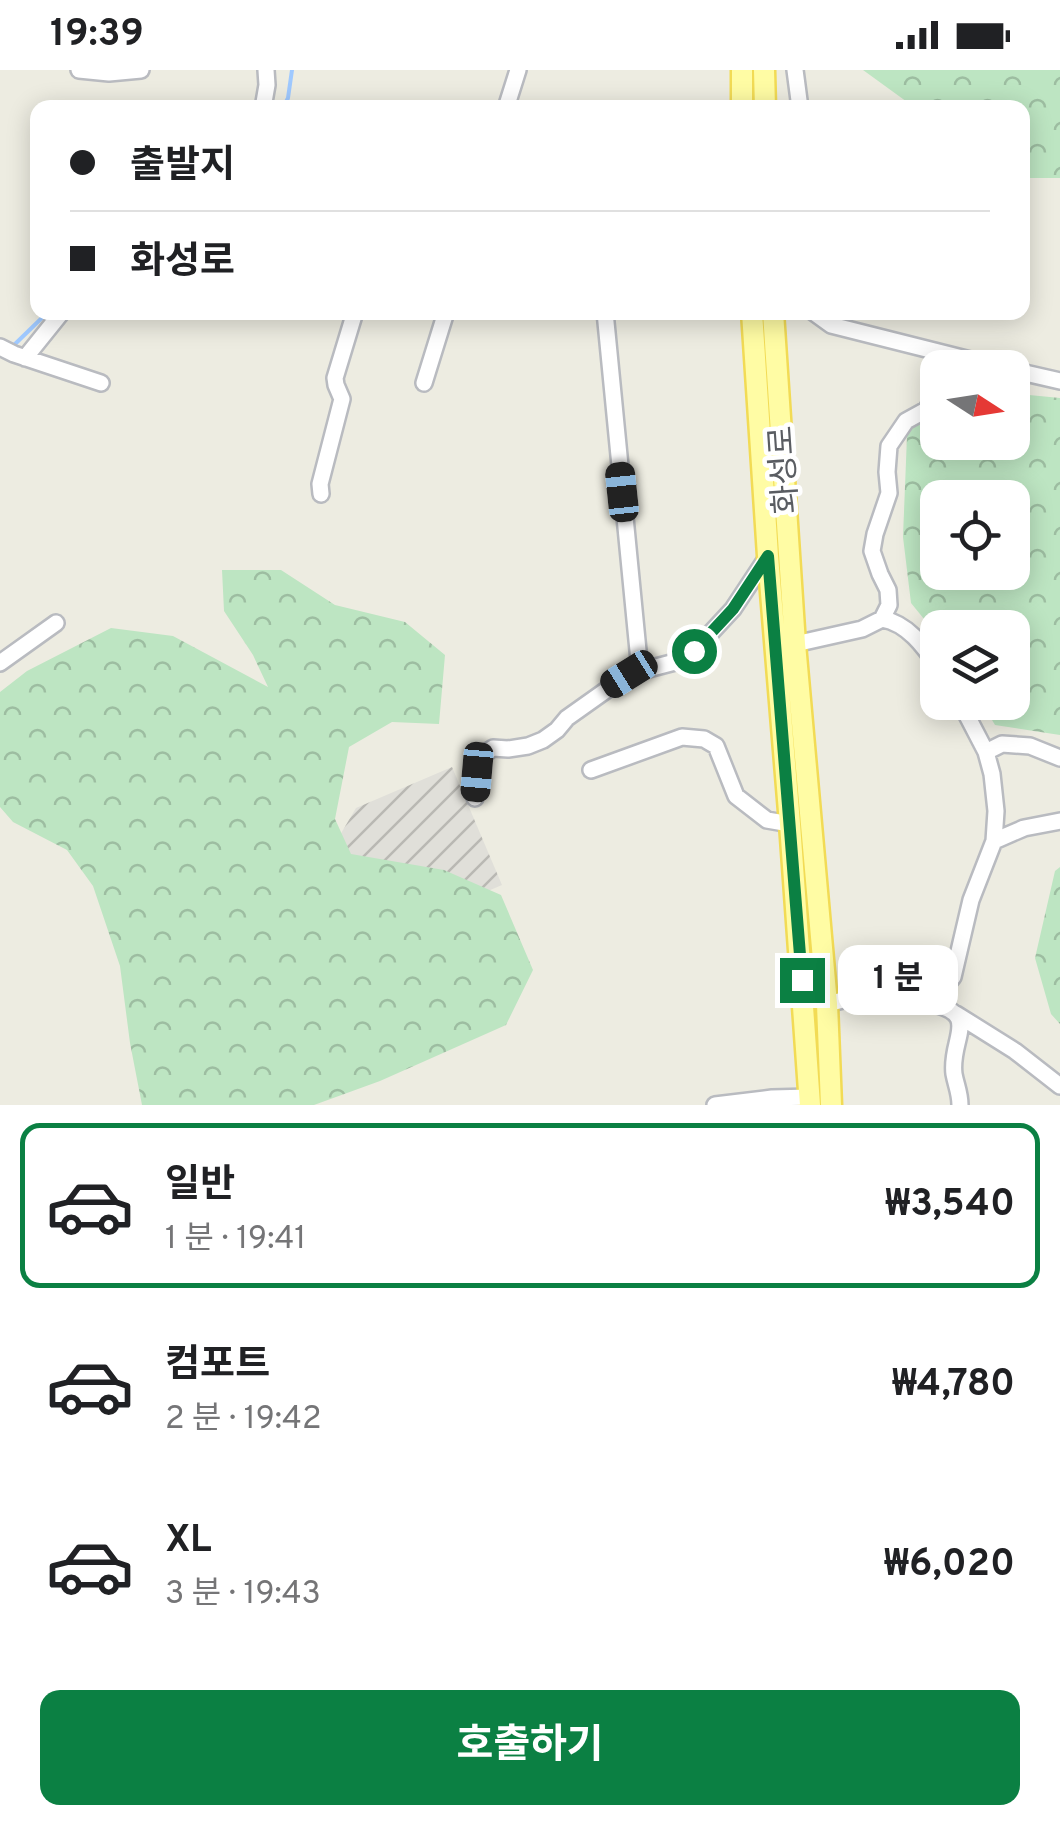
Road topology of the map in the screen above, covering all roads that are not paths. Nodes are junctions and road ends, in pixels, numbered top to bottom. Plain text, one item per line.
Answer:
1 (80, 70) edge
2 (141, 70) edge
3 (266, 70) edge
4 (518, 70) edge
5 (742, 70) edge
6 (764, 70) edge
7 (795, 70) edge
8 (264, 100) edge
9 (509, 100) edge
10 (742, 100) edge
11 (765, 100) edge
12 (799, 100) edge
13 (52, 320) edge
14 (353, 320) edge
15 (444, 320) edge
16 (606, 320) edge
17 (753, 320) edge
18 (774, 320) edge
19 (824, 320) edge
20 (932, 350) edge
21 (13, 353) edge
22 (1030, 374) edge
23 (1060, 381) edge
24 (424, 383) dead end
25 (101, 384) dead end
26 (920, 413) edge
27 (321, 494) dead end
28 (768, 556) junction
29 (882, 619) junction
30 (56, 623) dead end
31 (795, 644) junction
32 (920, 645) edge
33 (0, 663) edge
34 (640, 672) junction
35 (969, 720) edge
36 (986, 752) junction
37 (1060, 758) edge
38 (591, 770) dead end
39 (475, 798) dead end
40 (1060, 821) edge
41 (790, 824) junction
42 (994, 841) junction
43 (920, 1001) junction
44 (827, 1004) junction
45 (956, 1014) junction
46 (1060, 1086) edge
47 (810, 1101) edge
48 (715, 1105) edge
49 (832, 1105) edge
50 (960, 1105) edge

1 - 2 street
3 - 8 street
4 - 9 street
5 - 10 main road
6 - 11 main road
7 - 12 street
13 - 21 street
14 - 27 street
15 - 24 street
16 - 34 street
17 - 28 main road, 화성로
18 - 31 main road, 화성로
19 - 20 street
21 - 25 street
22 - 23 street
26 - 29 street
28 - 34 street
28 - 41 main road, 화성로
29 - 31 street
29 - 32 street
30 - 33 street
31 - 44 main road, 화성로
34 - 39 street
35 - 36 street
36 - 37 street
36 - 42 street
38 - 41 street
40 - 42 street
41 - 47 main road, 화성로
42 - 43 street
43 - 44 street
43 - 45 street
44 - 49 main road, 화성로
45 - 46 street
45 - 50 street
47 - 48 street

